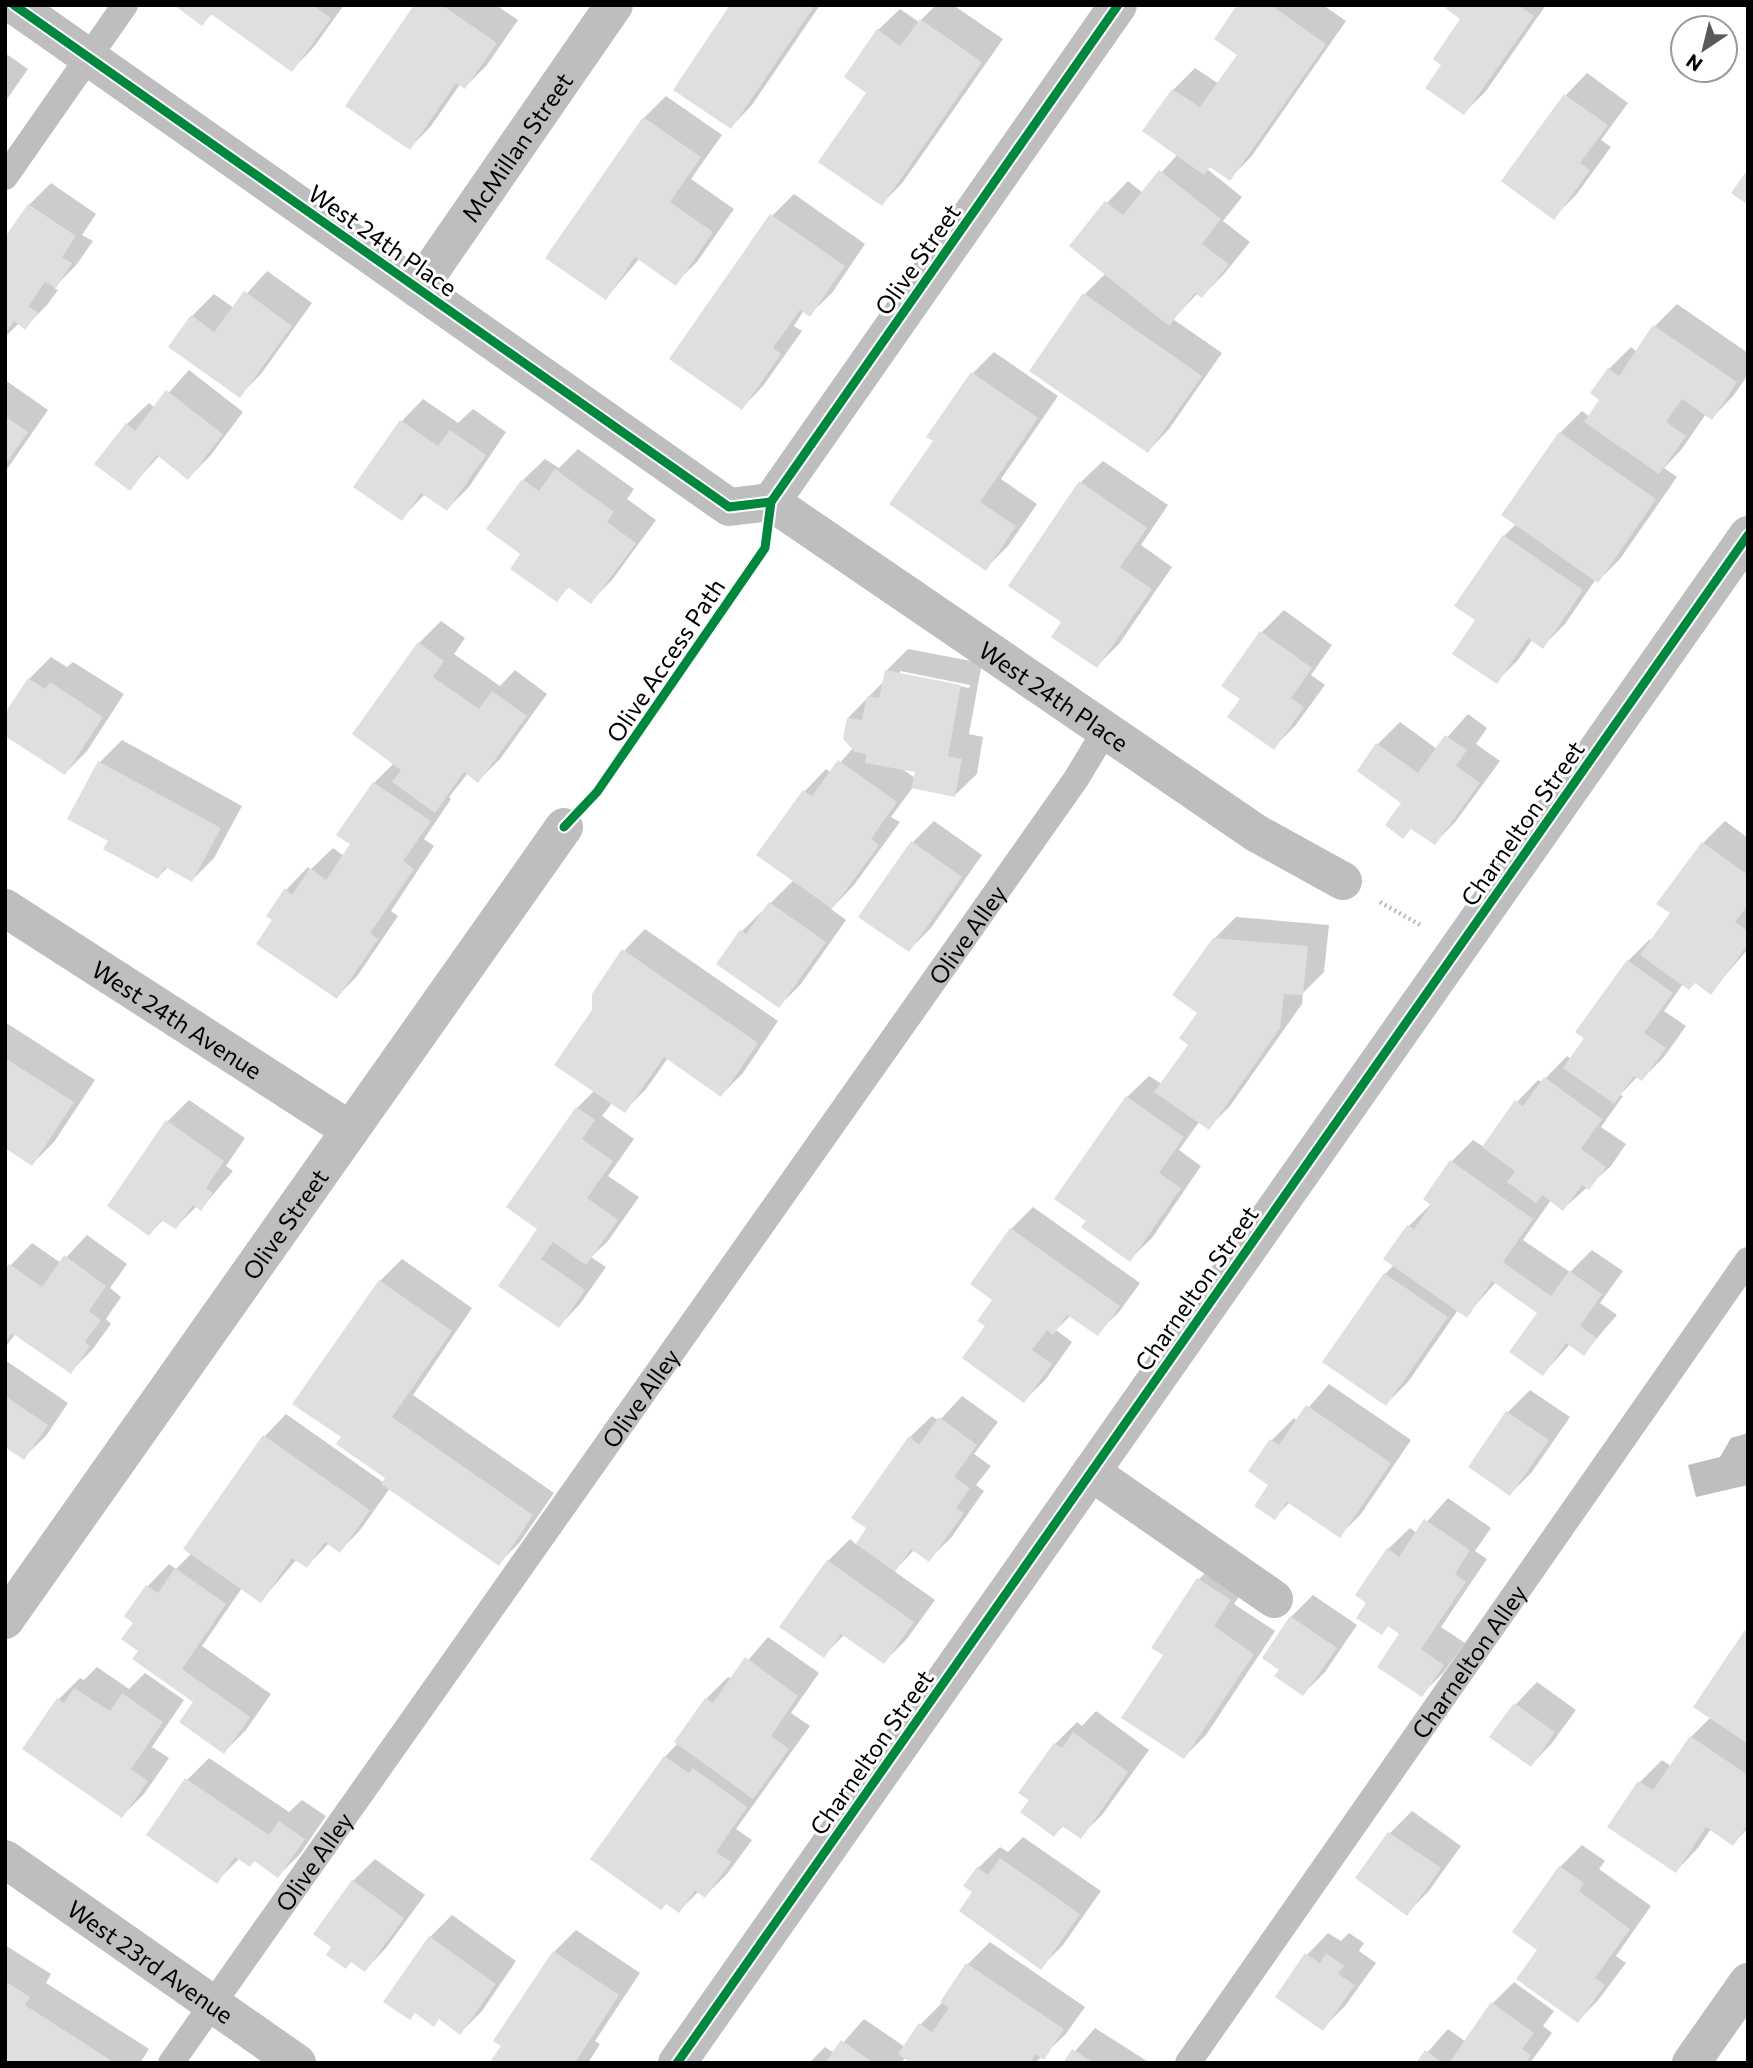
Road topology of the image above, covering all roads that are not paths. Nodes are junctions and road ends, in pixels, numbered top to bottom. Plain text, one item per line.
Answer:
1 (14, 5) edge
2 (125, 5) edge
3 (614, 5) edge
4 (1118, 5) edge
5 (89, 58) junction
6 (5, 177) edge
7 (418, 289) junction
8 (771, 502) junction
9 (1748, 535) edge
10 (1105, 731) junction
11 (564, 827) dead end
12 (1343, 881) road end
13 (9, 920) edge
14 (350, 1130) junction
15 (1748, 1260) edge
16 (1091, 1472) junction
17 (1274, 1599) dead end
18 (5, 1620) edge
19 (5, 1859) edge
20 (1748, 1982) edge
21 (212, 2003) junction
22 (170, 2063) edge
23 (297, 2063) edge
24 (677, 2063) edge
25 (1188, 2063) edge
26 (1691, 2063) edge

1 - 5 street, West 24th Place
2 - 5 lane
3 - 7 street, McMillan Street
4 - 8 street, Olive Street
5 - 6 lane
5 - 7 street, West 24th Place
7 - 8 street, West 24th Place
8 - 10 street, West 24th Place
9 - 16 street, Charnelton Street
10 - 12 street, West 24th Place
10 - 21 lane, Olive Alley
11 - 14 street, Olive Street
13 - 14 street, West 24th Avenue
14 - 18 street, Olive Street
15 - 25 lane, Charnelton Alley
16 - 17 street
16 - 24 street, Charnelton Street
19 - 21 street, West 23rd Avenue
20 - 26 street
21 - 22 lane, Olive Alley
21 - 23 street, West 23rd Avenue

